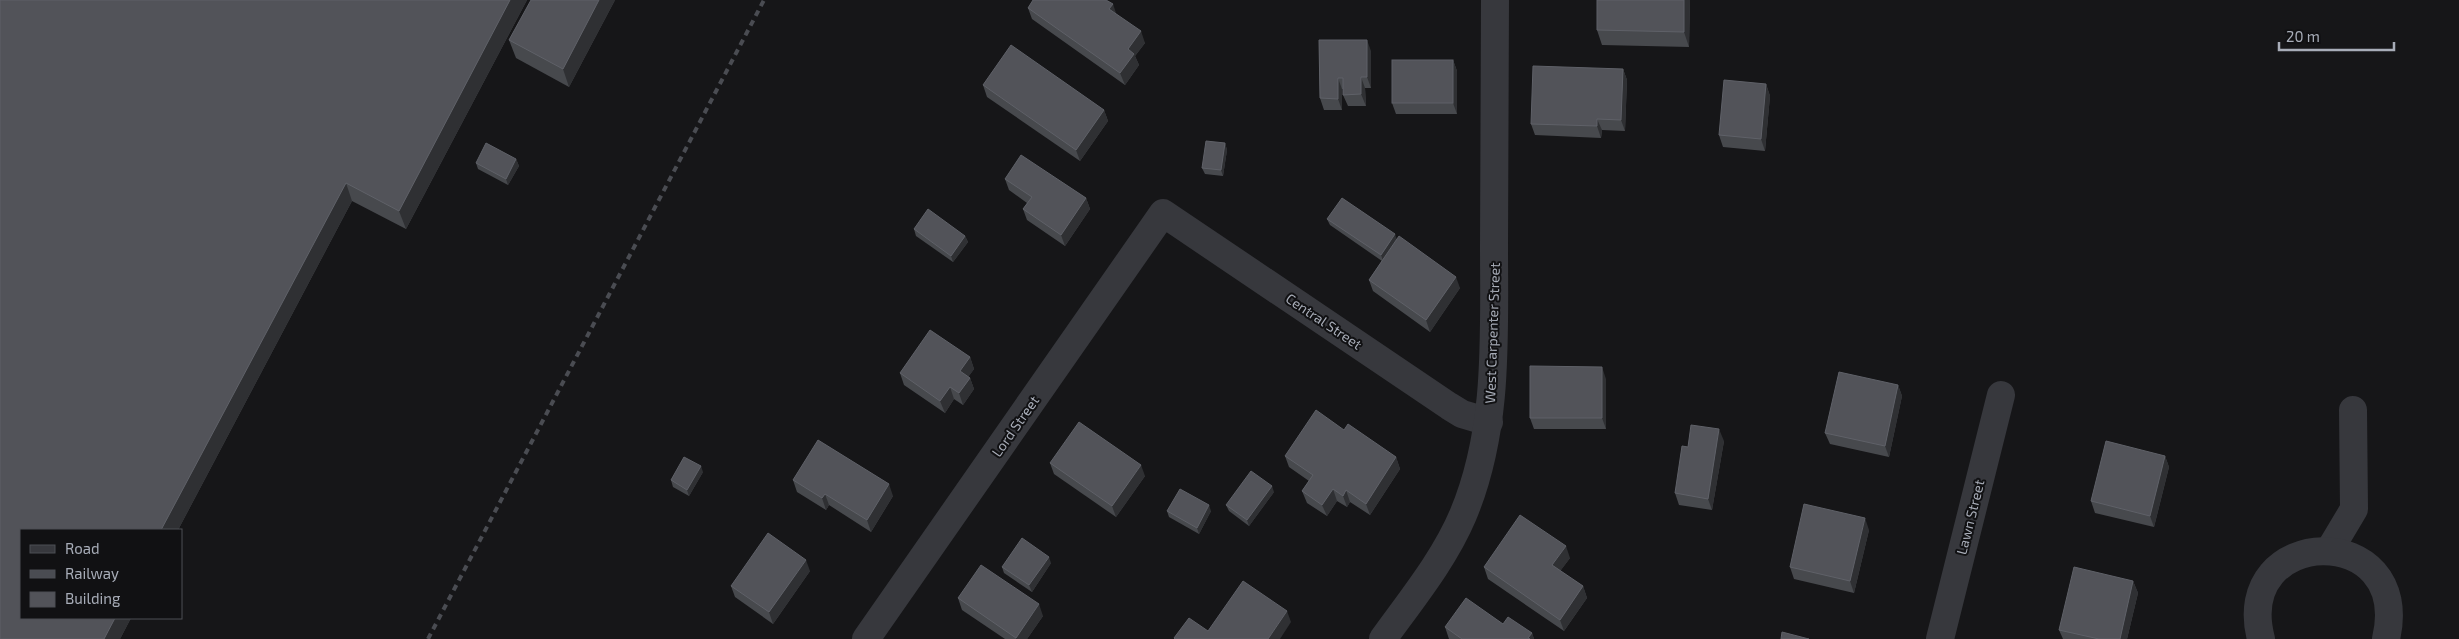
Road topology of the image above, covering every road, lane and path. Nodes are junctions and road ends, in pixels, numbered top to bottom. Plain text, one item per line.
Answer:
1 (1495, 0) edge
2 (1163, 213) joint
3 (2001, 396) dead end
4 (2353, 410) dead end
5 (1489, 422) junction
6 (2329, 551) junction
7 (866, 639) edge
8 (1383, 639) edge
9 (1940, 639) edge
10 (2261, 639) edge
11 (2386, 639) edge

1 - 5 street, West Carpenter Street
2 - 5 street, Central Street
2 - 7 street, Lord Street
3 - 9 street, Lawn Street
4 - 6 street
5 - 8 street, West Carpenter Street
6 - 10 street
6 - 11 street

